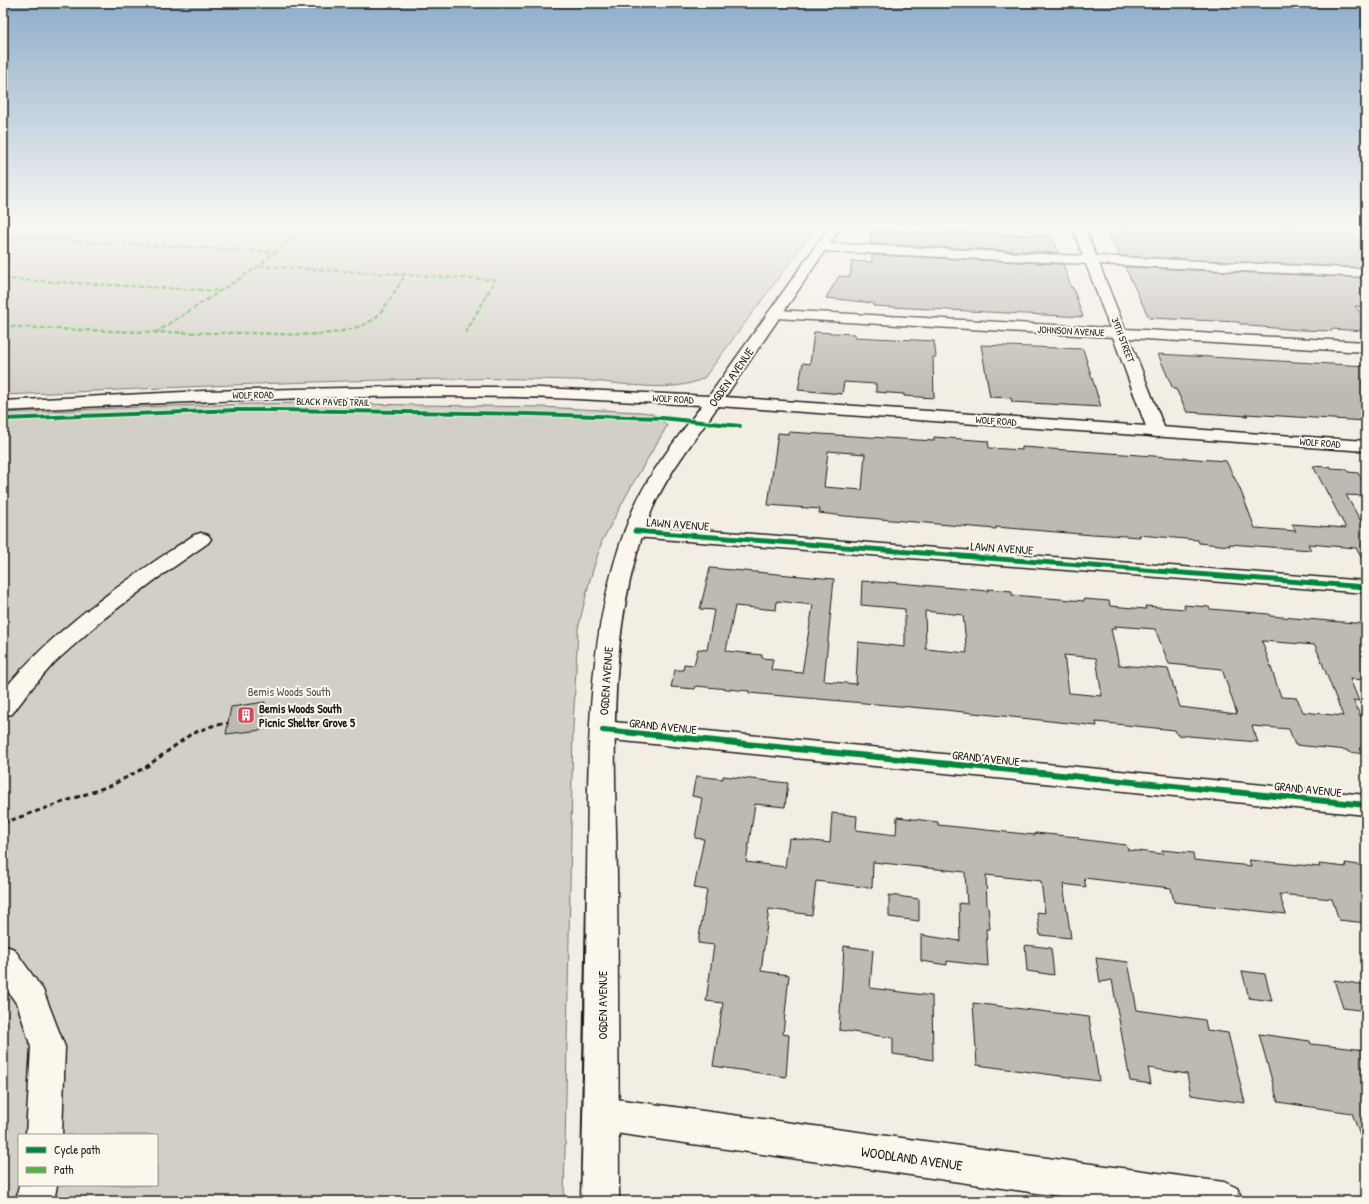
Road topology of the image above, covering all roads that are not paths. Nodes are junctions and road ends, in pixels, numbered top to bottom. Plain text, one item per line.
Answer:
1 (798, 282) edge
2 (1100, 282) edge
3 (776, 314) junction
4 (1120, 334) junction
5 (1366, 348) edge
6 (714, 401) junction
7 (3, 406) edge
8 (1157, 432) junction
9 (1366, 446) edge
10 (635, 530) junction
11 (201, 539) dead end
12 (1366, 587) edge
13 (3, 708) edge
14 (603, 730) junction
15 (1366, 805) edge
16 (3, 958) edge
17 (601, 1114) junction
18 (44, 1134) edge
19 (38, 1186) edge
20 (35, 1201) edge
21 (600, 1201) edge
22 (1224, 1201) edge

1 - 3 street, OGDEN AVENUE
2 - 4 street, 39TH STREET
3 - 4 street, JOHNSON AVENUE
3 - 6 street, OGDEN AVENUE
4 - 5 street, JOHNSON AVENUE
4 - 8 street, 39TH STREET
6 - 7 street, WOLF ROAD
6 - 8 street, WOLF ROAD
6 - 10 street, OGDEN AVENUE
8 - 9 street, WOLF ROAD
10 - 12 street, LAWN AVENUE
10 - 14 street, OGDEN AVENUE
11 - 13 street
14 - 15 street, GRAND AVENUE
14 - 17 street, OGDEN AVENUE
16 - 18 street
17 - 21 street, OGDEN AVENUE
17 - 22 street, WOODLAND AVENUE
19 - 20 street

